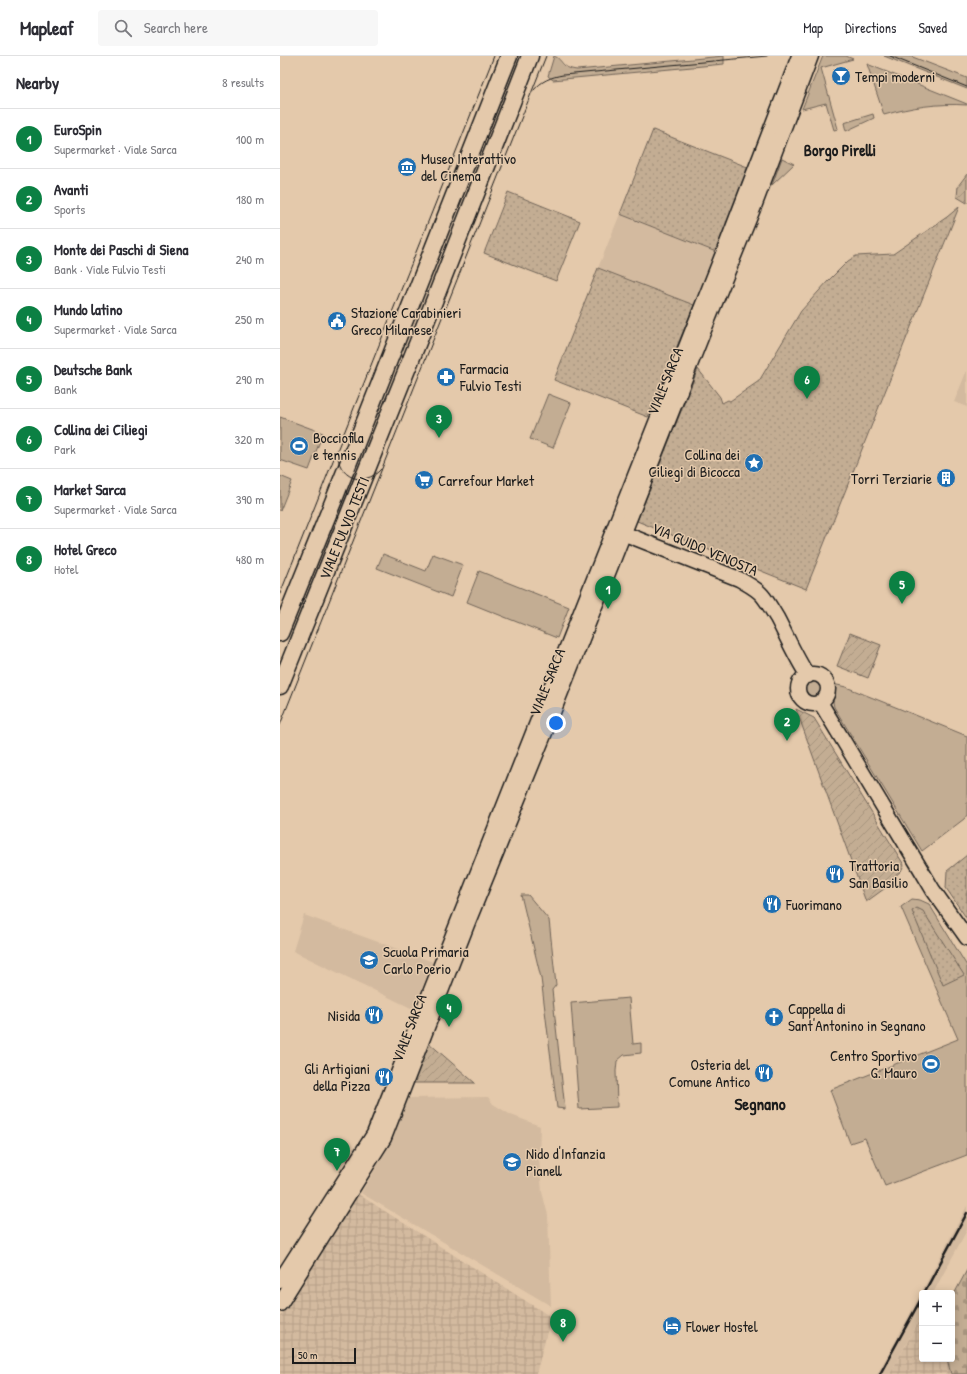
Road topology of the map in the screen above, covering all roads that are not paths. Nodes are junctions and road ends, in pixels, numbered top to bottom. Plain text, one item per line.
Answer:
1 (509, 56) edge
2 (530, 56) edge
3 (799, 56) edge
4 (811, 56) edge
5 (335, 497) junction
6 (353, 504) junction
7 (618, 531) junction
8 (280, 632) edge
9 (808, 676) junction
10 (280, 686) edge
11 (820, 702) junction
12 (967, 938) edge
13 (280, 1281) edge
14 (280, 1304) edge

1 - 5 main road, VIALE FULVIO TESTI
2 - 6 main road, VIALE FULVIO TESTI
3 - 7 street, VIALE SARCA
4 - 7 street, VIALE SARCA
5 - 6 main road
5 - 8 main road, VIALE FULVIO TESTI
6 - 10 main road, VIALE FULVIO TESTI
7 - 9 street, VIA GUIDO VENOSTA
7 - 13 street, VIALE SARCA
7 - 14 street, VIALE SARCA
9 - 11 street
9 - 11 street
11 - 12 street

